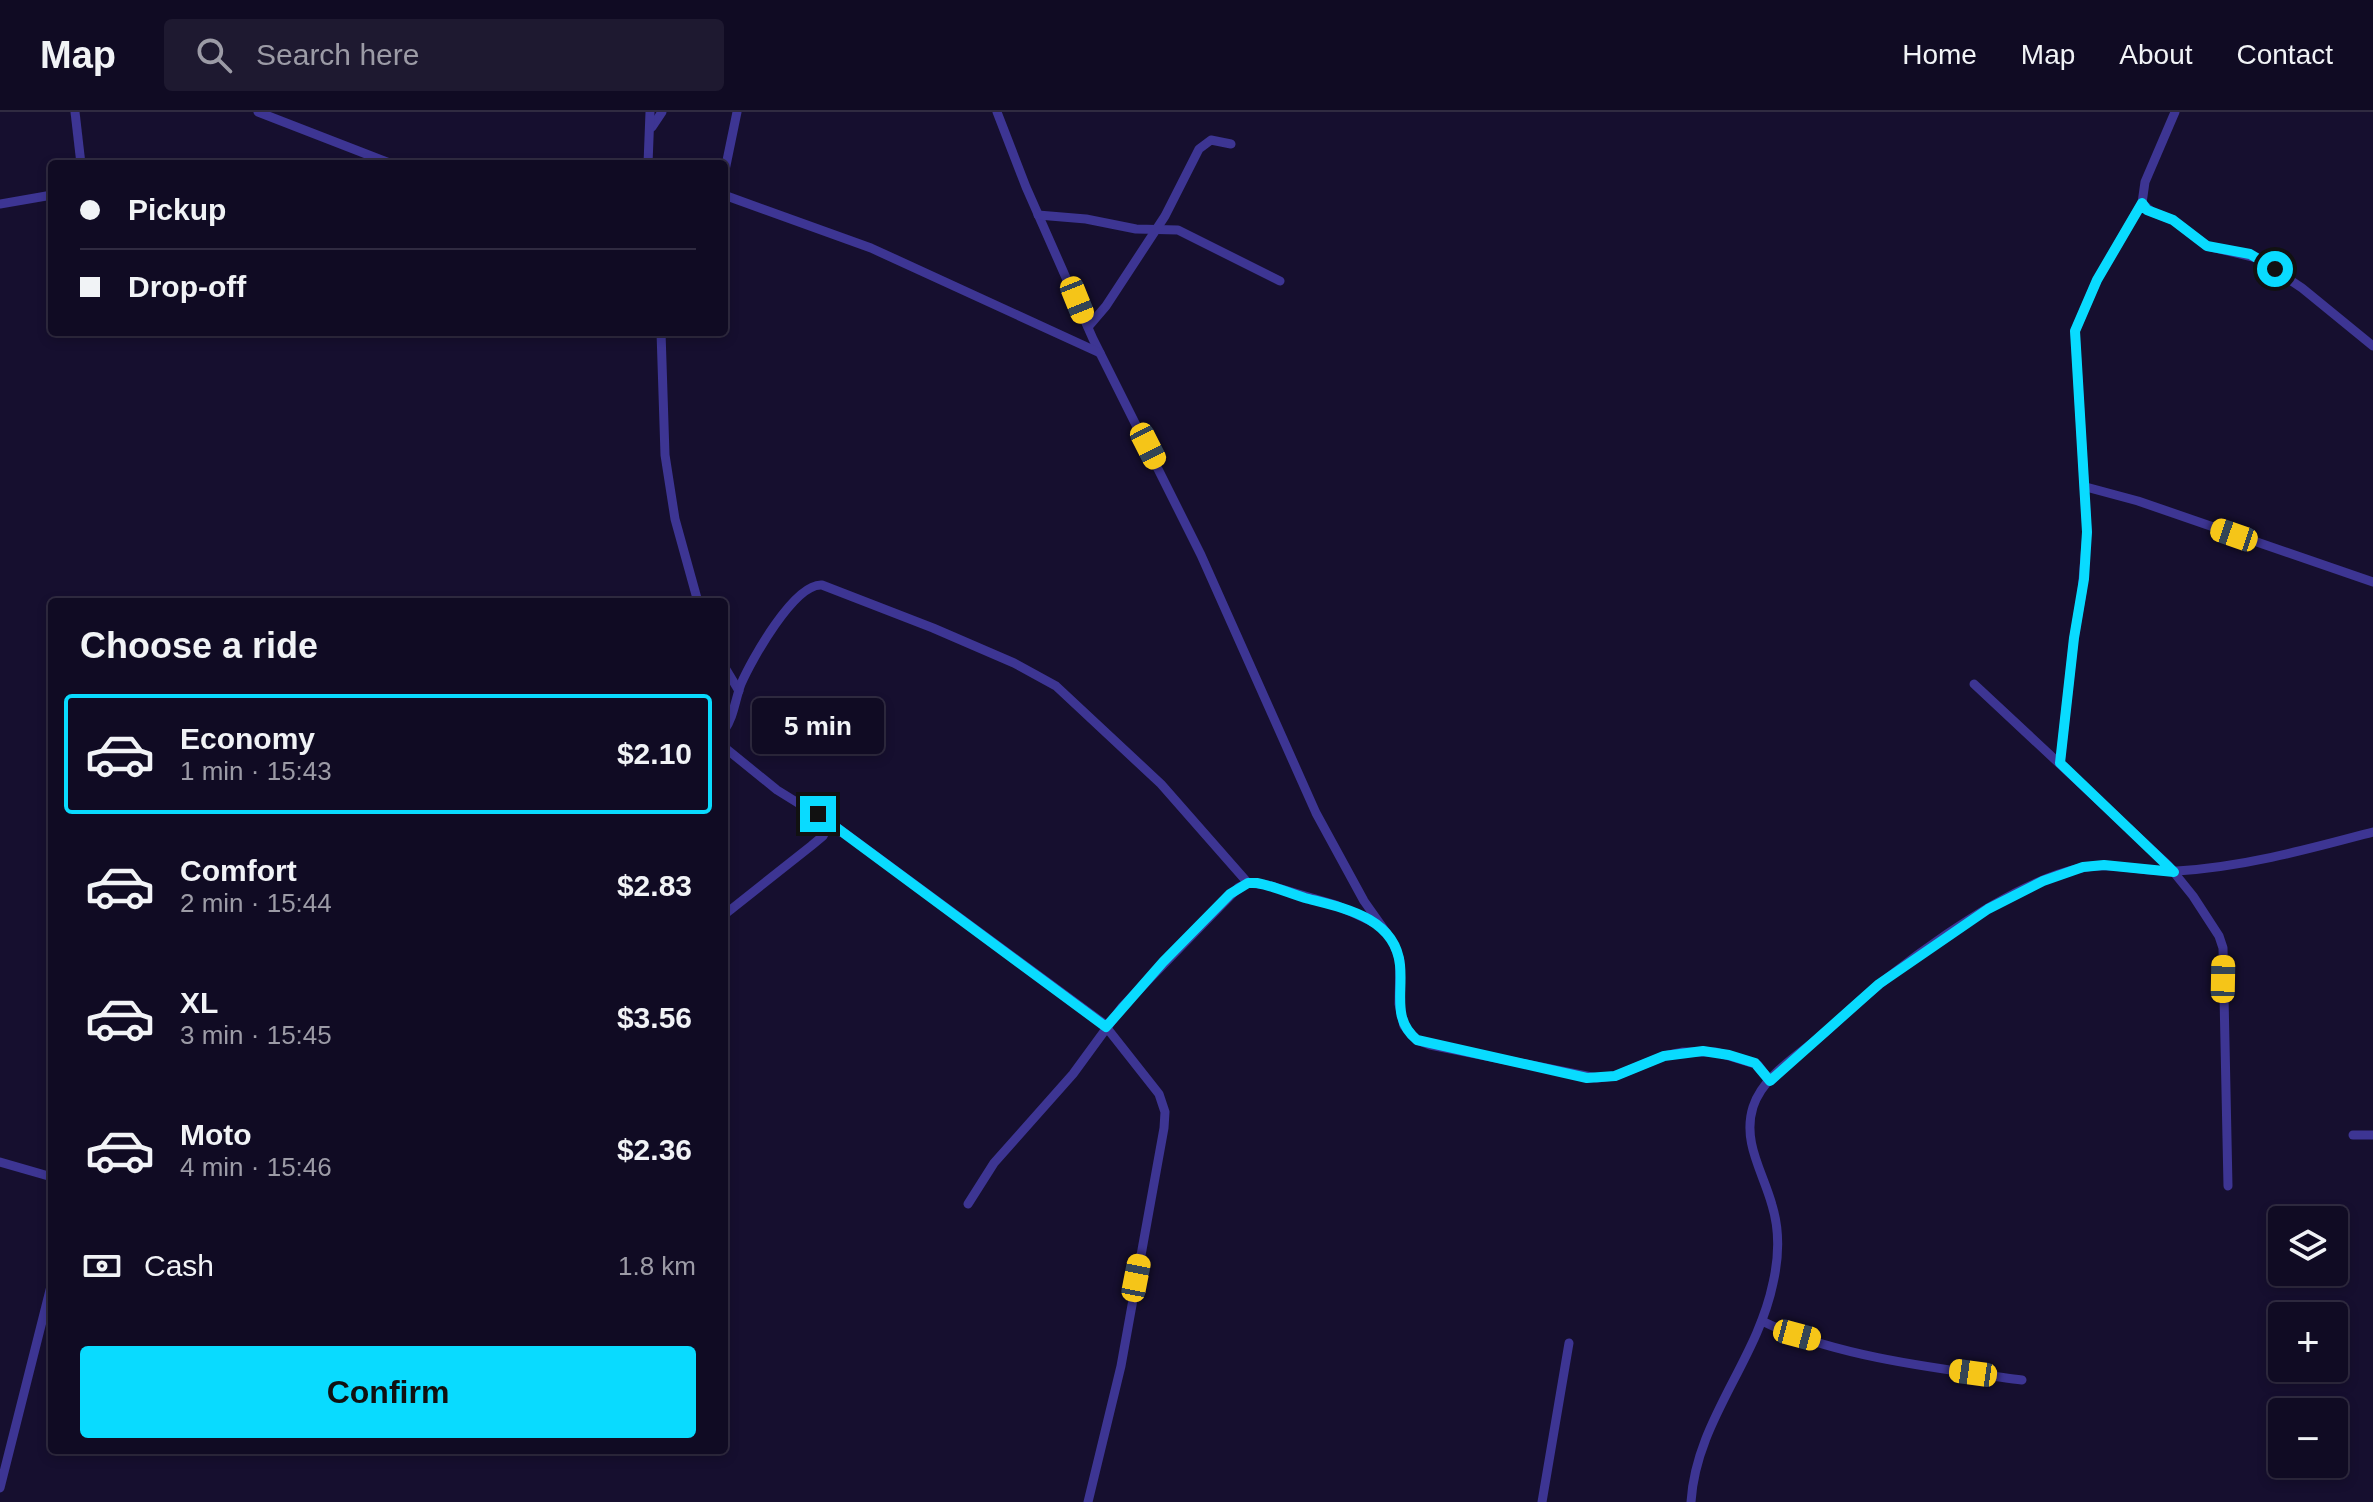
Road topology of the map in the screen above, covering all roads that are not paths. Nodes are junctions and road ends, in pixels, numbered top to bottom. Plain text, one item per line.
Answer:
1 (75, 112) edge
2 (258, 112) edge
3 (650, 112) edge
4 (662, 112) edge
5 (737, 112) edge
6 (997, 112) edge
7 (2175, 112) edge
8 (650, 129) junction
9 (1231, 144) dead end
10 (81, 160) edge
11 (382, 160) edge
12 (648, 160) edge
13 (727, 160) edge
14 (48, 196) edge
15 (728, 196) edge
16 (2142, 203) junction
17 (0, 204) edge
18 (1038, 215) junction
19 (1157, 228) junction
20 (1280, 281) dead end
21 (1088, 327) junction
22 (661, 336) edge
23 (2373, 346) edge
24 (1100, 353) junction
25 (2086, 487) junction
26 (2373, 582) edge
27 (697, 598) edge
28 (728, 673) edge
29 (1974, 684) dead end
30 (739, 691) junction
31 (728, 725) edge
32 (728, 750) edge
33 (2060, 763) junction
34 (830, 822) junction
35 (2373, 832) edge
36 (2174, 872) junction
37 (1248, 883) junction
38 (728, 912) edge
39 (1383, 928) junction
40 (1106, 1027) junction
41 (1770, 1081) junction
42 (2353, 1135) dead end
43 (2373, 1135) edge
44 (0, 1162) edge
45 (48, 1176) edge
46 (2228, 1186) dead end
47 (968, 1204) dead end
48 (48, 1298) edge
49 (1762, 1321) junction
50 (1569, 1343) dead end
51 (2022, 1380) dead end
52 (0, 1488) edge
53 (1088, 1502) edge
54 (1542, 1502) edge
55 (1691, 1502) edge

1 - 10 street
2 - 11 street
3 - 8 street
4 - 8 street
5 - 13 street
6 - 18 street
7 - 16 street
8 - 12 street
9 - 19 street
14 - 17 street
15 - 24 street
16 - 23 street
16 - 25 street
18 - 19 street
18 - 21 street
19 - 20 street
19 - 21 street
21 - 24 street
22 - 27 street
24 - 39 street
25 - 26 street
25 - 33 street
28 - 30 street
29 - 33 street
30 - 31 street
30 - 37 street
32 - 34 street
33 - 36 street
34 - 38 street
34 - 40 street
35 - 36 street
36 - 41 street
36 - 46 street
37 - 39 street
37 - 40 street
39 - 41 street
40 - 47 street
40 - 53 street
41 - 49 street
42 - 43 street
44 - 45 street
48 - 52 street
49 - 51 street
49 - 55 street
50 - 54 street

